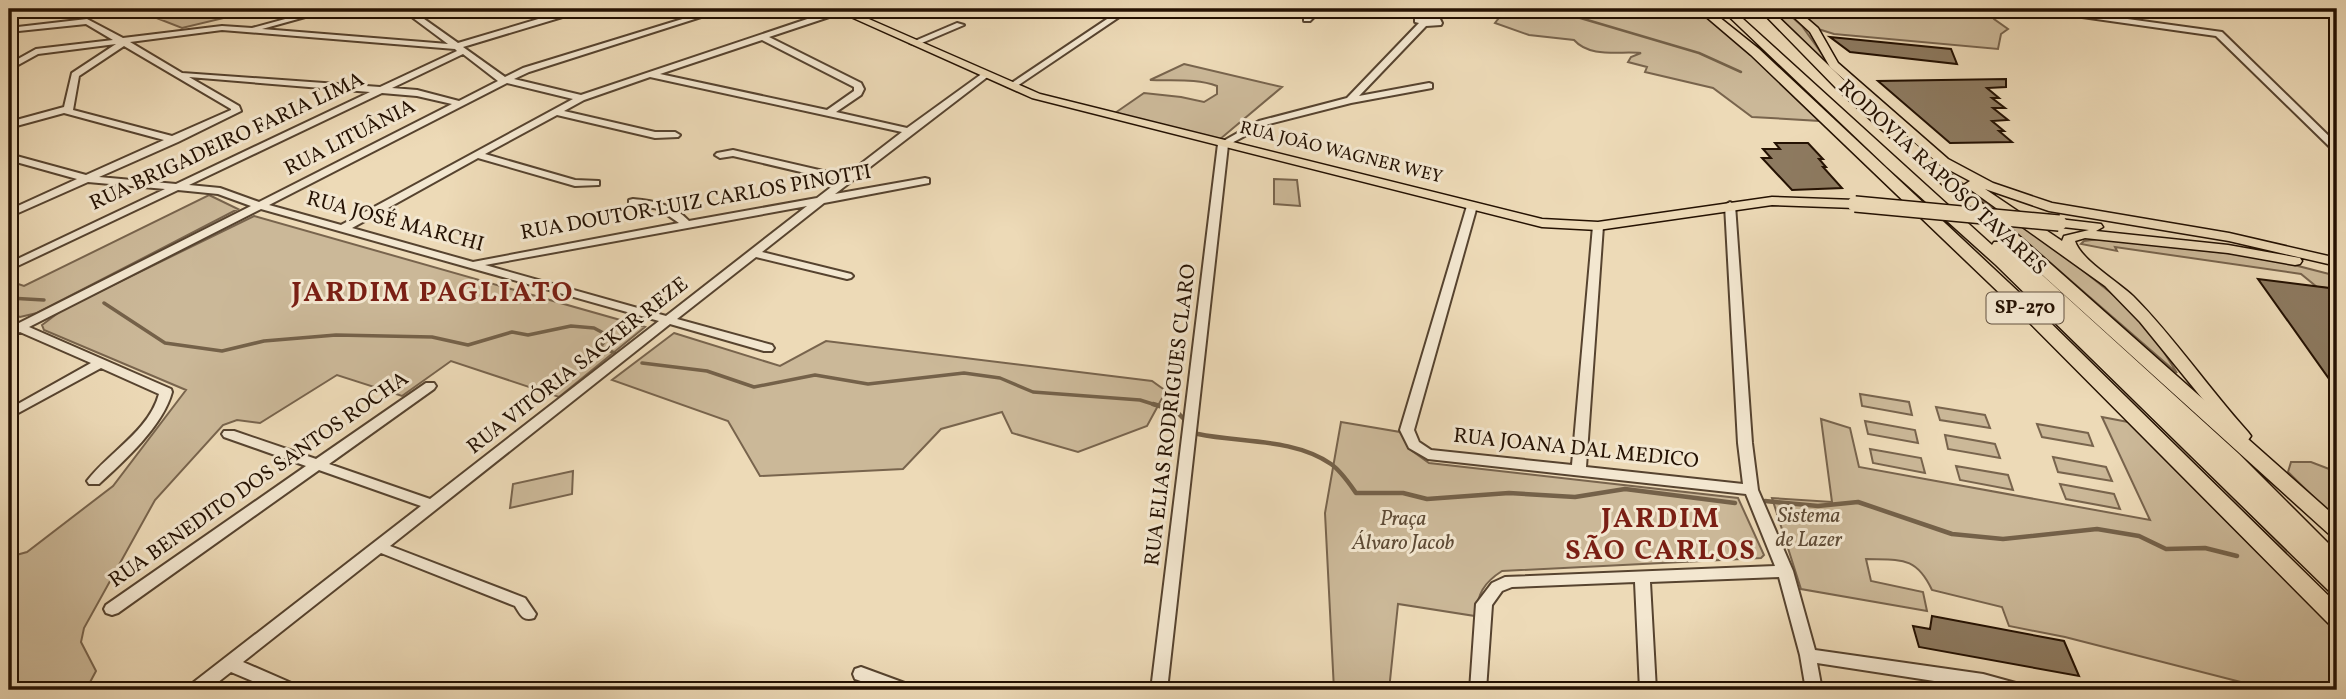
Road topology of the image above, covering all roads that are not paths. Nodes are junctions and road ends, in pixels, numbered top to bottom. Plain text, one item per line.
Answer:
1 (330, 9) edge
2 (405, 9) edge
3 (722, 9) edge
4 (839, 9) edge
5 (1036, 9) edge
6 (1127, 9) edge
7 (1156, 9) edge
8 (1318, 9) edge
9 (1702, 9) edge
10 (1720, 9) edge
11 (1726, 9) edge
12 (1739, 9) edge
13 (1764, 9) edge
14 (1790, 9) edge
15 (2039, 9) edge
16 (2116, 9) edge
17 (576, 10) edge
18 (1168, 11) dead end
19 (1053, 13) dead end
20 (1307, 19) dead end
21 (2122, 20) junction
22 (278, 22) junction
23 (1423, 24) dead end
24 (960, 25) dead end
25 (9, 30) edge
26 (247, 30) junction
27 (434, 32) junction
28 (271, 33) junction
29 (763, 37) junction
30 (124, 41) junction
31 (914, 43) junction
32 (405, 44) junction
33 (457, 49) junction
34 (9, 67) edge
35 (1794, 72) junction
36 (181, 74) junction
37 (651, 75) junction
38 (986, 75) junction
39 (213, 76) junction
40 (506, 80) junction
41 (197, 83) junction
42 (1011, 86) junction
43 (1429, 86) dead end
44 (380, 90) junction
45 (581, 98) junction
46 (1350, 100) junction
47 (458, 103) junction
48 (67, 109) junction
49 (555, 112) junction
50 (830, 113) junction
51 (9, 125) edge
52 (909, 131) junction
53 (675, 135) dead end
54 (175, 140) junction
55 (1223, 144) junction
56 (2337, 149) edge
57 (477, 155) junction
58 (720, 155) dead end
59 (9, 157) edge
60 (1944, 162) junction
61 (88, 179) junction
62 (847, 180) junction
63 (925, 181) dead end
64 (595, 183) dead end
65 (175, 187) junction
66 (821, 200) junction
67 (633, 202) dead end
68 (261, 206) junction
69 (1472, 206) junction
70 (2049, 207) junction
71 (1730, 212) junction
72 (9, 214) edge
73 (2063, 223) junction
74 (687, 225) junction
75 (1598, 226) junction
76 (344, 228) junction
77 (2210, 233) junction
78 (2069, 239) junction
79 (753, 253) junction
80 (2078, 260) junction
81 (2295, 261) junction
82 (2337, 262) edge
83 (474, 264) junction
84 (9, 267) edge
85 (2337, 272) edge
86 (848, 276) dead end
87 (669, 320) junction
88 (12, 328) edge
89 (768, 348) dead end
90 (99, 364) junction
91 (430, 386) dead end
92 (9, 414) edge
93 (229, 434) dead end
94 (317, 465) junction
95 (1579, 470) junction
96 (2277, 474) junction
97 (94, 481) dead end
98 (1751, 490) junction
99 (432, 505) junction
100 (2337, 530) edge
101 (379, 547) junction
102 (2337, 565) edge
103 (1785, 571) junction
104 (1642, 576) junction
105 (2337, 585) edge
106 (112, 609) dead end
107 (528, 614) dead end
108 (2337, 618) edge
109 (1808, 655) junction
110 (230, 664) junction
111 (861, 674) dead end
112 (1984, 685) edge
113 (197, 690) edge
114 (290, 690) edge
115 (904, 690) edge
116 (1159, 690) edge
117 (1478, 690) edge
118 (1648, 690) edge
119 (1814, 690) edge
120 (2017, 690) edge

1 - 22 street
2 - 27 street
3 - 40 street, RUA LITUÂNIA
4 - 29 street
4 - 31 main road, RUA JOÃO WAGNER WEY
5 - 19 street
6 - 42 street
7 - 18 street
8 - 20 street
9 - 108 highway, SP-270
10 - 35 highway
11 - 35 highway, RODOVIA RAPOSO TAVARES / SP-270
12 - 102 highway, RODOVIA RAPOSO TAVARES / SP-270
13 - 96 highway, SP-270
14 - 60 main road
15 - 21 street
16 - 21 street
17 - 33 street
21 - 56 street
22 - 26 street
22 - 28 street
23 - 46 street
24 - 31 street
25 - 30 street
26 - 28 street
26 - 30 street
27 - 32 street
27 - 33 street
28 - 32 street
29 - 37 street
29 - 50 street
30 - 34 street
30 - 36 street
30 - 48 street
31 - 38 main road, RUA JOÃO WAGNER WEY
32 - 33 street
33 - 40 street
33 - 44 street, RUA BRIGADEIRO FARIA LIMA
35 - 105 highway, RODOVIA RAPOSO TAVARES / SP-270
36 - 39 street
36 - 41 street
37 - 45 street
37 - 50 street
38 - 42 main road, RUA JOÃO WAGNER WEY
38 - 52 street, RUA VITÓRIA SACKER REZE
39 - 41 street
39 - 44 street
40 - 45 street
40 - 47 street, RUA LITUÂNIA
41 - 54 street
42 - 55 main road, RUA JOÃO WAGNER WEY
43 - 46 street
44 - 47 street
44 - 65 street, RUA BRIGADEIRO FARIA LIMA
45 - 49 street
46 - 55 street
47 - 68 street, RUA LITUÂNIA
48 - 51 street
48 - 54 street
49 - 53 street
49 - 57 street
50 - 52 street
52 - 62 street, RUA VITÓRIA SACKER REZE
54 - 61 street
55 - 69 main road, RUA JOÃO WAGNER WEY
55 - 116 street, RUA ELIAS RODRIGUES CLARO
57 - 64 street
57 - 76 street
58 - 62 street
59 - 61 street, RUA JOSÉ MARCHI
60 - 70 main road
60 - 80 main road
61 - 65 street, RUA JOSÉ MARCHI
61 - 72 street
62 - 66 street, RUA VITÓRIA SACKER REZE
63 - 66 street, RUA DOUTOR LUIZ CARLOS PINOTTI
65 - 68 street, RUA JOSÉ MARCHI
65 - 84 street, RUA BRIGADEIRO FARIA LIMA
66 - 74 street, RUA DOUTOR LUIZ CARLOS PINOTTI
66 - 79 street, RUA VITÓRIA SACKER REZE
67 - 74 street
68 - 76 street, RUA JOSÉ MARCHI
68 - 88 street, RUA LITUÂNIA
69 - 75 main road, RUA JOÃO WAGNER WEY
69 - 95 street, RUA JOANA DAL MEDICO
70 - 77 main road
70 - 78 main road
71 - 73 main road, RUA JOÃO WAGNER WEY, bridge
71 - 75 main road, RUA JOÃO WAGNER WEY
71 - 98 street
73 - 77 main road
73 - 81 main road
74 - 83 street, RUA DOUTOR LUIZ CARLOS PINOTTI
75 - 95 street
76 - 83 street, RUA JOSÉ MARCHI
77 - 82 main road
78 - 80 main road
78 - 81 main road
79 - 86 street
79 - 87 street, RUA VITÓRIA SACKER REZE
80 - 96 main road
81 - 85 main road
83 - 87 street, RUA JOSÉ MARCHI
87 - 89 street, RUA JOSÉ MARCHI
87 - 99 street, RUA VITÓRIA SACKER REZE
88 - 90 street
90 - 92 street
90 - 97 street
91 - 94 street, RUA BENEDITO DOS SANTOS ROCHA
93 - 94 street
94 - 99 street
94 - 106 street, RUA BENEDITO DOS SANTOS ROCHA
95 - 98 street, RUA JOANA DAL MEDICO
96 - 100 highway, SP-270
98 - 103 street
99 - 101 street, RUA VITÓRIA SACKER REZE
101 - 107 street
101 - 110 street, RUA VITÓRIA SACKER REZE
103 - 104 street
103 - 109 street
104 - 117 street
104 - 118 street
109 - 112 street
109 - 119 street
110 - 113 street, RUA VITÓRIA SACKER REZE
110 - 114 street
111 - 115 street
112 - 120 street

